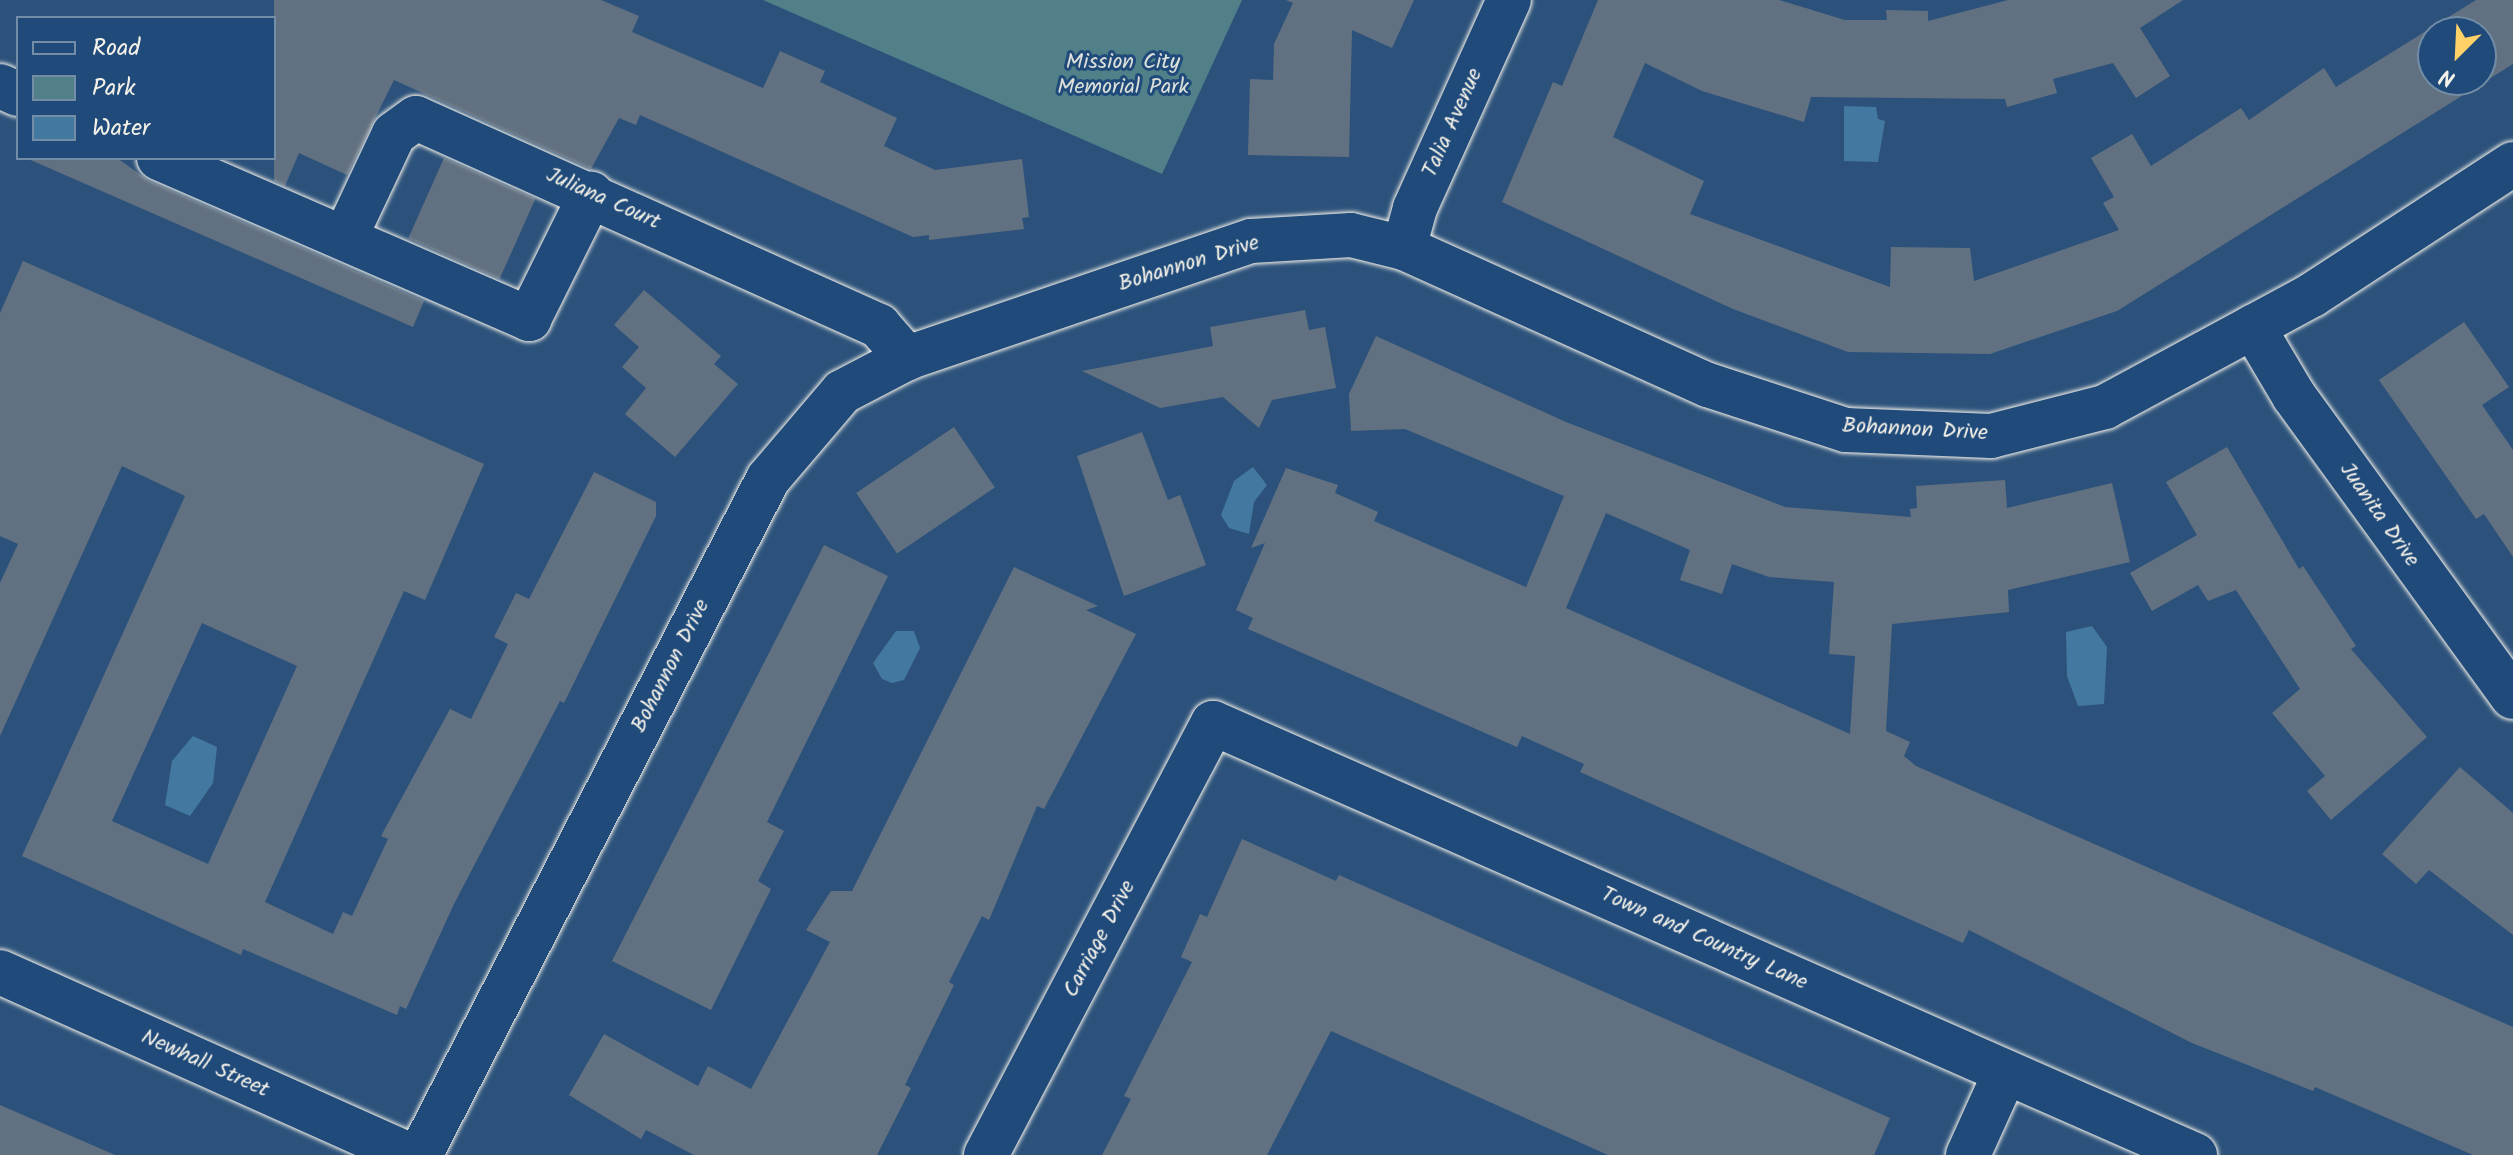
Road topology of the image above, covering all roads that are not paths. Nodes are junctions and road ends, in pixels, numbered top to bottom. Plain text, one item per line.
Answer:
1 (1509, 0) edge
2 (164, 160) edge
3 (2513, 164) edge
4 (591, 194) junction
5 (345, 238) junction
6 (1404, 248) junction
7 (2253, 327) junction
8 (907, 358) junction
9 (2513, 697) edge
10 (1213, 723) joint
11 (0, 972) edge
12 (2005, 1073) junction
13 (409, 1155) edge
14 (420, 1155) edge
15 (986, 1155) edge
16 (1968, 1155) edge
17 (2195, 1155) edge

1 - 6 street, Talia Avenue
2 - 5 street
3 - 7 street, Bohannon Drive
4 - 5 street, Juliana Court
4 - 5 street
4 - 8 street, Juliana Court
6 - 7 street, Bohannon Drive
6 - 8 street, Bohannon Drive
7 - 9 street, Juanita Drive
8 - 14 street, Bohannon Drive
10 - 12 street, Town and Country Lane
10 - 15 street, Carriage Drive
11 - 13 street, Newhall Street
12 - 16 street
12 - 17 street, Town and Country Lane

